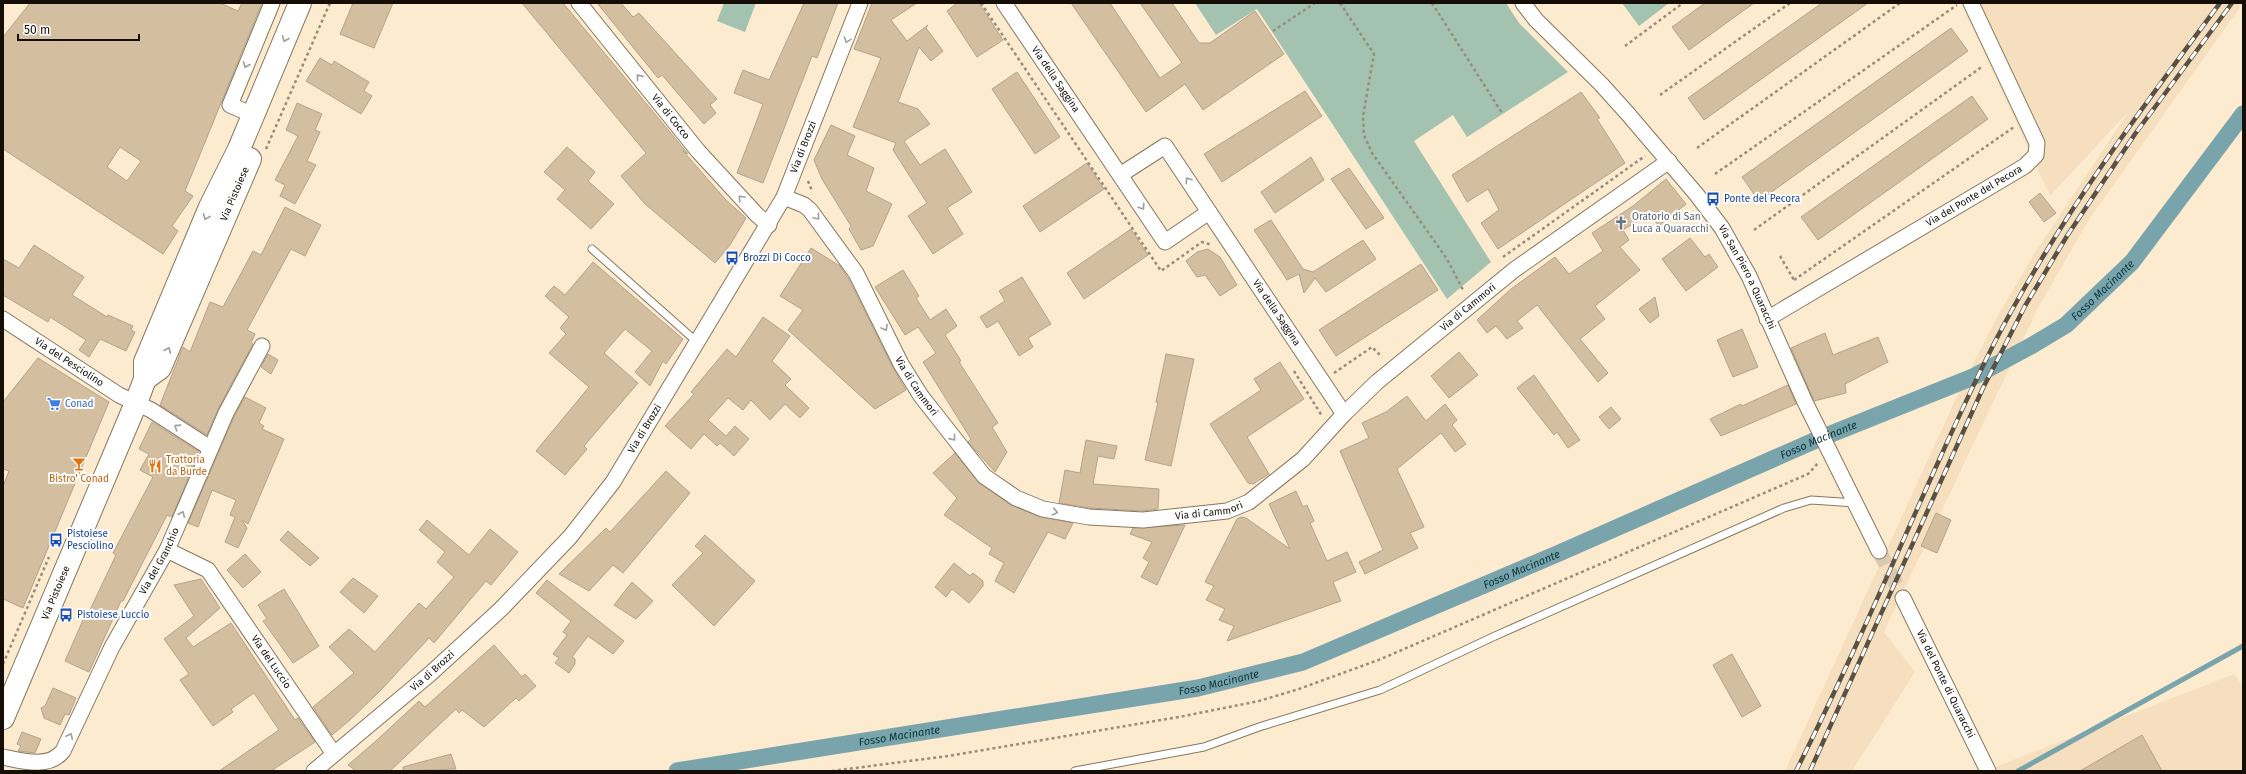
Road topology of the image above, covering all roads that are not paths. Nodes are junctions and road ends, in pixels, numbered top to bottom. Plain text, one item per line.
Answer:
1 (272, 3) edge
2 (300, 3) edge
3 (316, 3) edge
4 (579, 3) edge
5 (860, 3) edge
6 (1004, 3) edge
7 (1523, 3) edge
8 (1972, 3) edge
9 (253, 115) junction
10 (1668, 161) junction
11 (1120, 175) junction
12 (784, 197) junction
13 (1209, 212) junction
14 (769, 225) junction
15 (592, 249) dead end
16 (3, 319) edge
17 (1767, 319) junction
18 (697, 342) junction
19 (262, 346) dead end
20 (145, 379) junction
21 (136, 403) junction
22 (1344, 414) junction
23 (210, 448) junction
24 (1856, 503) junction
25 (167, 550) junction
26 (1879, 551) tunnel mouth
27 (1902, 598) tunnel mouth
28 (3, 718) edge
29 (334, 754) junction
30 (59, 756) junction
31 (3, 757) edge
32 (53, 771) edge
33 (314, 771) edge
34 (1075, 771) edge
35 (1988, 771) edge

1 -> 9 street
2 -> 9 main road, Via Pistoiese
20 -> 3 main road, Via Pistoiese
14 -> 4 street, Via di Cocco
5 -> 12 street, Via di Brozzi
6 - 11 street, Via della Saggina
7 - 10 street, Via San Piero a Quaracchi
8 - 17 street, Via del Ponte del Pecora
9 -> 20 main road, Via Pistoiese
10 - 17 street, Via San Piero a Quaracchi
10 - 22 street, Via di Cammori
13 -> 11 street, Via della Saggina
11 -> 13 street, Via della Saggina
12 - 14 street, Via di Brozzi
12 -> 22 street, Via di Cammori
13 - 22 street, Via della Saggina
14 - 18 street, Via di Brozzi
15 - 18 lane
16 - 21 street, Via del Pesciolino
17 - 24 street, Via San Piero a Quaracchi
18 - 29 street, Via di Brozzi
19 - 23 street, Via del Granchio
20 - 21 main road, Via Pistoiese
23 -> 21 street
21 - 28 main road, Via Pistoiese
25 -> 23 street, Via del Granchio
24 - 26 street
24 - 34 lane
25 - 29 street, Via del Luccio
30 -> 25 street, Via del Granchio
27 - 35 street, Via del Ponte di Quaracchi
29 - 33 street, Via di Brozzi
30 - 31 street
30 - 32 street, Via del Granchio

